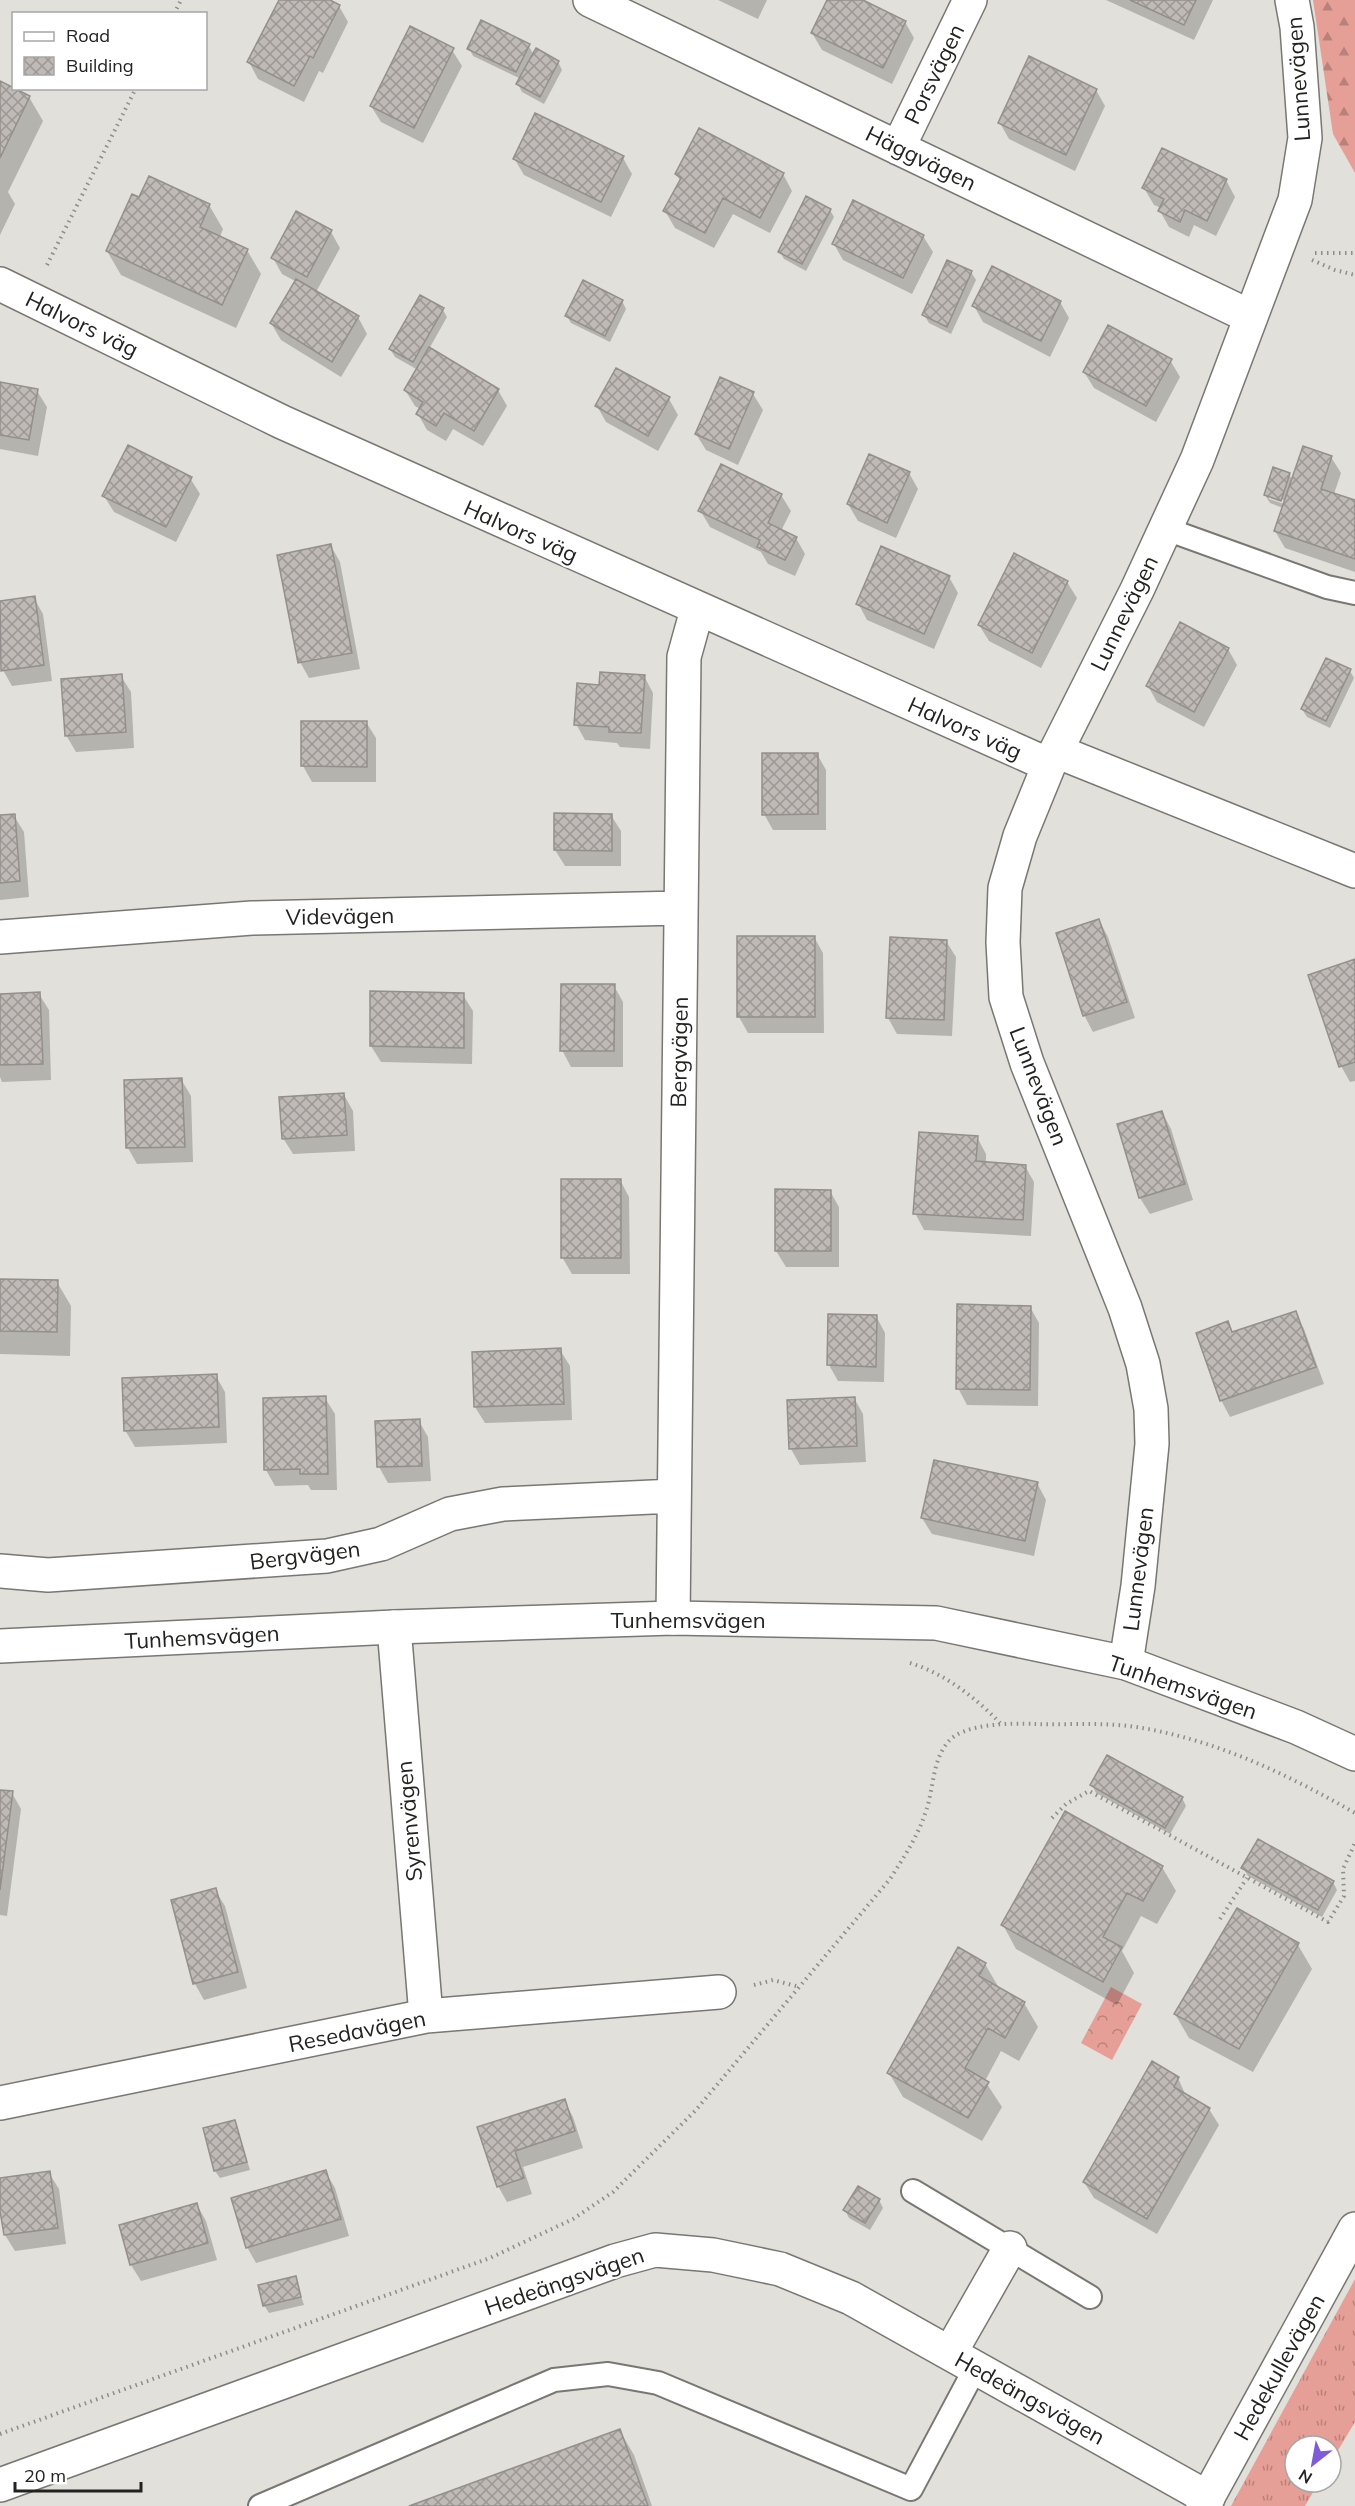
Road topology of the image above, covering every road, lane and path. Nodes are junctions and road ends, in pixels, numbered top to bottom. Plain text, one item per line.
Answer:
1 (590, 0) edge
2 (970, 0) edge
3 (1292, 0) edge
4 (135, 90) edge
5 (898, 148) junction
6 (1308, 253) dead end
7 (1355, 253) edge
8 (0, 284) edge
9 (30, 298) junction
10 (1251, 317) junction
11 (1166, 529) junction
12 (1355, 593) edge
13 (697, 610) junction
14 (1052, 758) junction
15 (1355, 871) edge
16 (680, 908) junction
17 (0, 937) edge
18 (674, 1496) junction
19 (0, 1571) edge
20 (673, 1618) junction
21 (394, 1627) junction
22 (0, 1646) edge
23 (1126, 1663) junction
24 (1355, 1754) edge
25 (1355, 1813) edge
26 (1052, 1818) dead end
27 (1355, 1843) edge
28 (1247, 1878) junction
29 (1220, 1919) dead end
30 (718, 1992) dead end
31 (426, 2016) junction
32 (0, 2103) edge
33 (913, 2191) dead end
34 (1355, 2229) edge
35 (1010, 2248) junction
36 (1090, 2297) dead end
37 (963, 2360) junction
38 (0, 2434) edge
39 (0, 2485) edge
40 (908, 2498) edge
41 (1205, 2502) edge
42 (260, 2506) edge

1 - 5 street, Häggvägen
2 - 5 street, Porsvägen
3 - 10 street, Lunnevägen
4 - 9 path
5 - 10 street, Häggvägen
6 - 7 path
8 - 9 street, Halvors väg
9 - 13 street, Halvors väg
10 - 11 street, Lunnevägen
11 - 12 lane, Lunnevägen
11 - 14 street, Lunnevägen
13 - 14 street, Halvors väg
13 - 16 street, Bergvägen
14 - 15 street, Halvors väg
14 - 23 street, Lunnevägen
16 - 17 street, Videvägen
16 - 18 street, Bergvägen
18 - 19 street, Bergvägen
18 - 20 street, Bergvägen
20 - 21 street, Tunhemsvägen
20 - 23 street, Tunhemsvägen
21 - 22 street, Tunhemsvägen
21 - 31 street, Syrenvägen
23 - 24 street, Tunhemsvägen
25 - 38 path
26 - 28 path
27 - 28 path
28 - 29 path
30 - 31 street, Resedavägen
31 - 32 street, Resedavägen
33 - 35 lane
34 - 41 street, Hedekullevägen
35 - 36 lane
35 - 37 street
37 - 39 street, Hedeängsvägen
37 - 40 lane
37 - 41 street, Hedeängsvägen
40 - 42 lane

